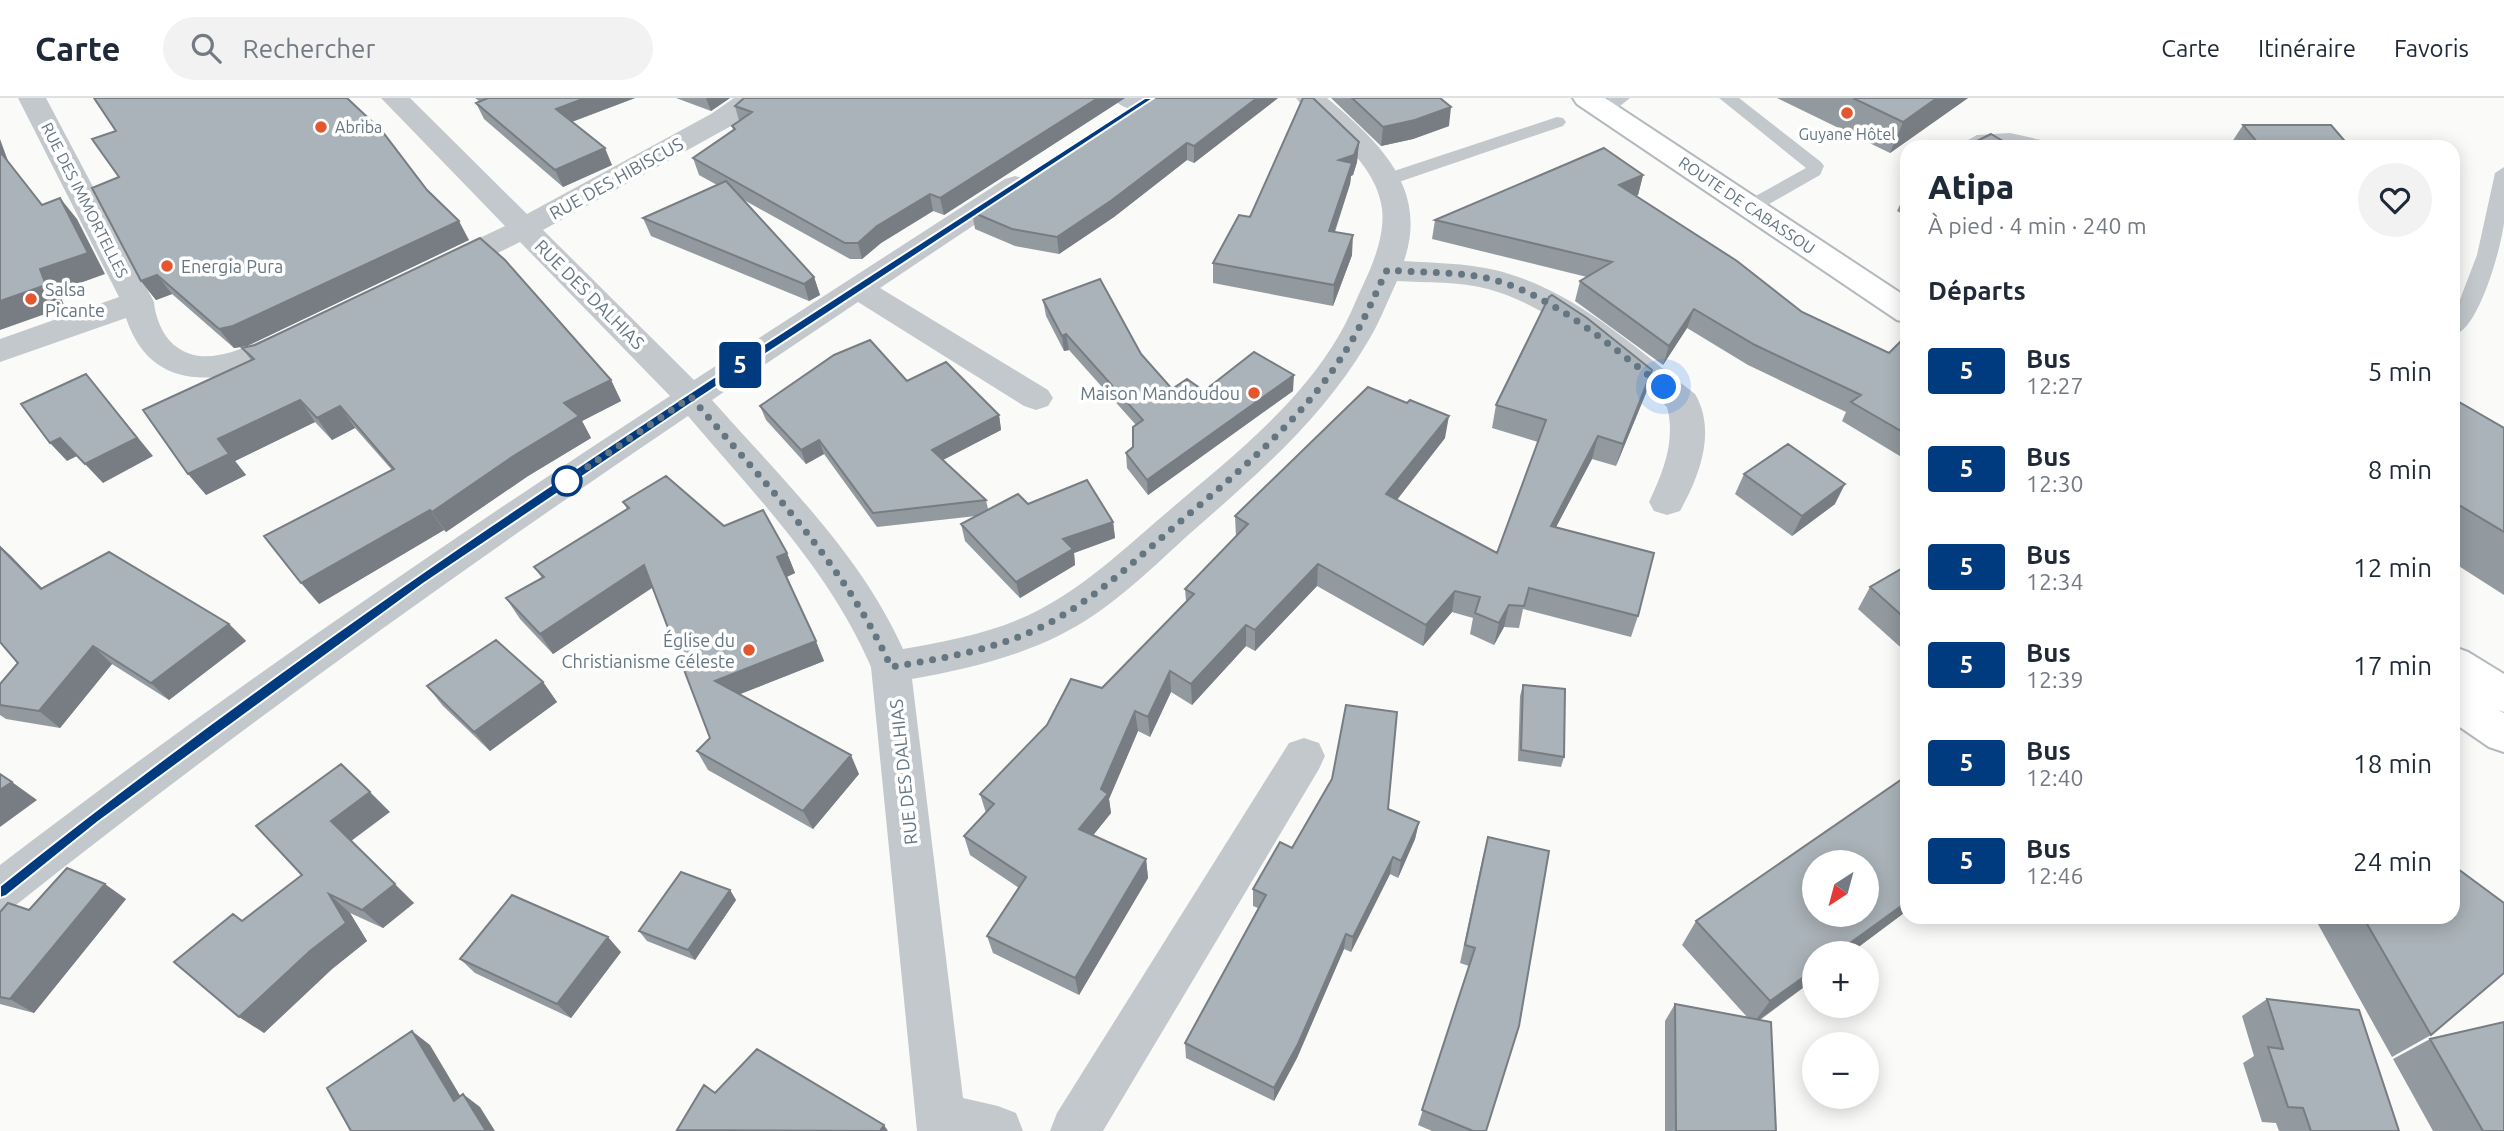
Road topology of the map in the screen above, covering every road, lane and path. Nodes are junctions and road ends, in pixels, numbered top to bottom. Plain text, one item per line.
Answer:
1 (32, 98) edge
2 (395, 98) edge
3 (752, 98) edge
4 (1310, 98) edge
5 (1728, 98) edge
6 (1604, 102) edge
7 (1557, 122) dead end
8 (1977, 140) edge
9 (2019, 140) edge
10 (1038, 170) edge
11 (2504, 173) edge
12 (1386, 180) junction
13 (1749, 206) junction
14 (525, 228) junction
15 (1387, 270) junction
16 (416, 280) edge
17 (857, 288) junction
18 (138, 302) junction
19 (1900, 308) edge
20 (2460, 323) edge
21 (319, 327) edge
22 (0, 351) edge
23 (691, 397) junction
24 (1036, 398) dead end
25 (1667, 502) dead end
26 (891, 667) junction
27 (2460, 667) edge
28 (2504, 695) edge
29 (2460, 706) edge
30 (2504, 735) edge
31 (1304, 757) dead end
32 (0, 891) edge
33 (942, 1125) edge
34 (998, 1131) edge
35 (1075, 1131) edge

1 - 18 street, RUE DES IMMORTELLES
2 - 14 street, RUE DES DALHIAS
3 - 14 street, RUE DES HIBISCUS
4 - 12 street
5 - 13 lane
6 - 13 main road, ROUTE DE CABASSOU
7 - 12 lane
8 - 9 lane
10 - 17 street
11 - 20 lane
12 - 15 street
13 - 19 main road, ROUTE DE CABASSOU
14 - 16 street, RUE DES HIBISCUS
14 - 23 street, RUE DES DALHIAS
15 - 25 street
15 - 26 street
17 - 23 street
17 - 24 street
18 - 21 street
18 - 22 street
23 - 26 street, RUE DES DALHIAS
23 - 32 street
26 - 33 street, RUE DES DALHIAS
27 - 28 main road
29 - 30 main road
31 - 35 street
33 - 34 street

